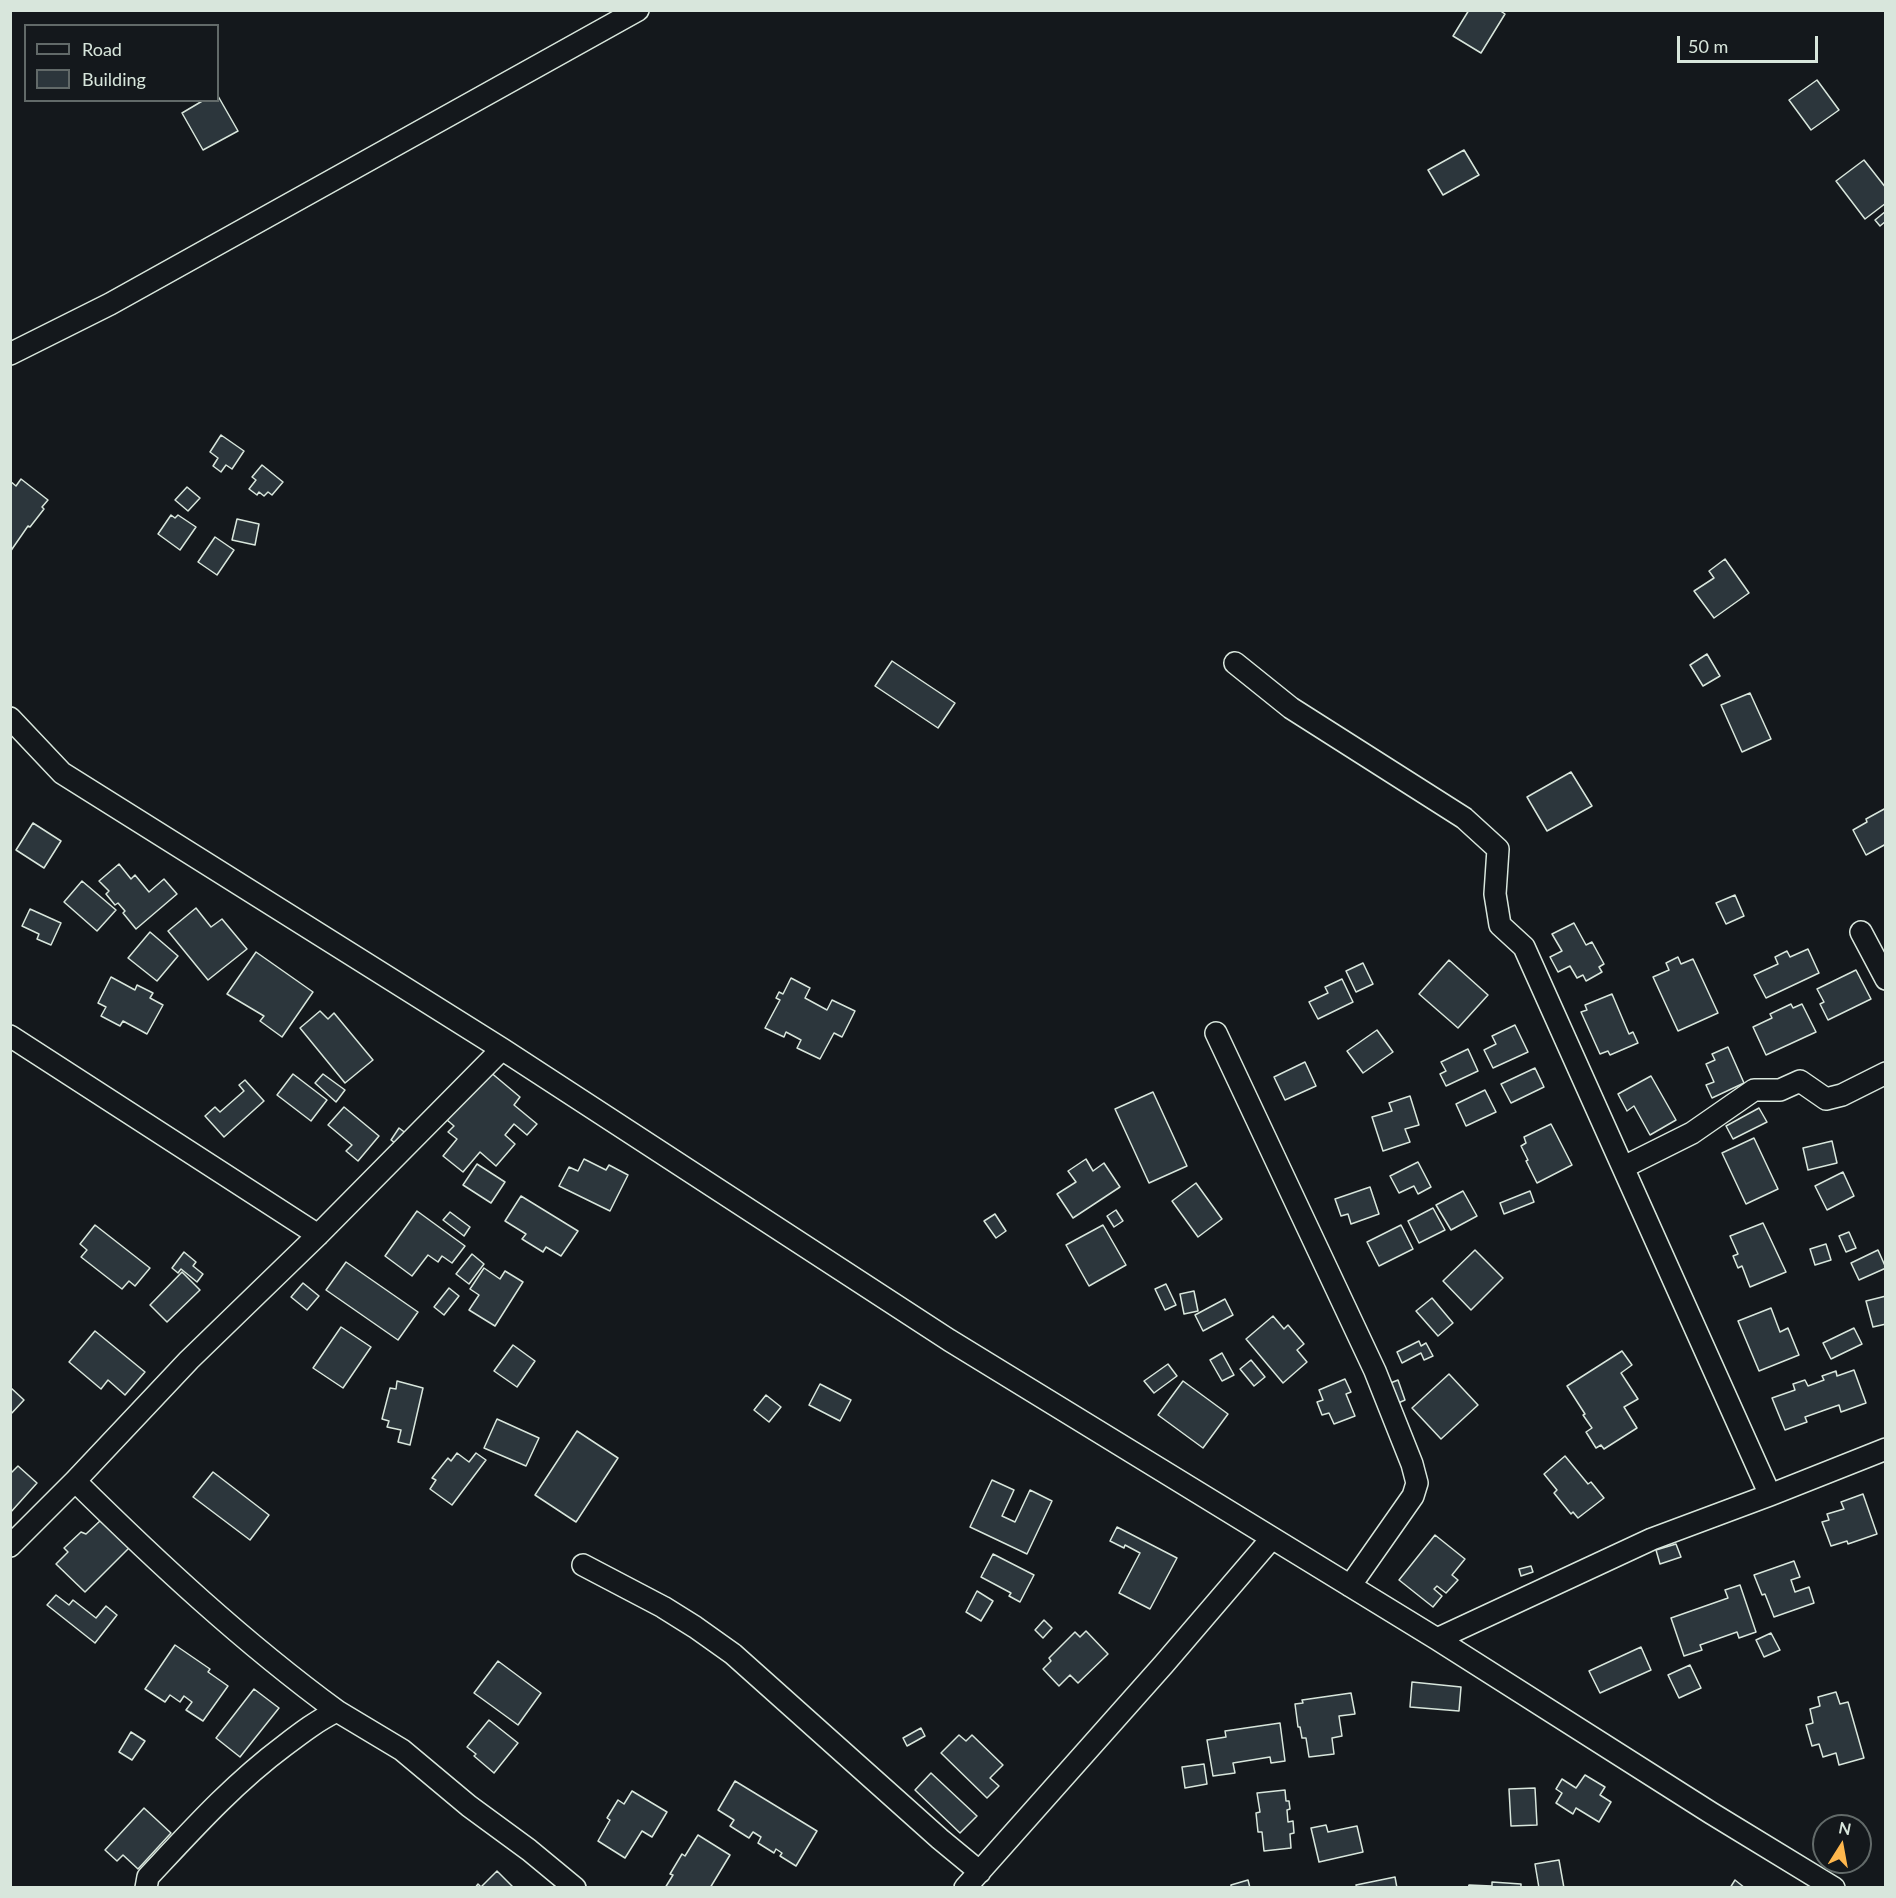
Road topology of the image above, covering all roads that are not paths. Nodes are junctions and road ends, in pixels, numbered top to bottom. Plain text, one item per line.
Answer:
1 (638, 10) edge
2 (10, 354) edge
3 (1235, 663) dead end
4 (10, 718) edge
5 (1861, 932) dead end
6 (1886, 979) edge
7 (1216, 1034) dead end
8 (10, 1035) edge
9 (502, 1049) junction
10 (1886, 1073) edge
11 (1624, 1167) junction
12 (318, 1235) junction
13 (1886, 1449) edge
14 (75, 1481) junction
15 (1770, 1495) junction
16 (1272, 1538) junction
17 (10, 1546) edge
18 (583, 1565) dead end
19 (1350, 1586) junction
20 (1437, 1639) junction
21 (337, 1711) junction
22 (980, 1872) junction
23 (146, 1887) edge
24 (575, 1887) edge
25 (965, 1887) edge
26 (1834, 1887) edge

1 - 2 street
3 - 11 street
4 - 9 street
5 - 6 street
7 - 19 street
8 - 12 street
9 - 12 street
9 - 16 street
10 - 11 street
11 - 15 street
12 - 14 street
13 - 15 street
14 - 17 street
14 - 21 street
15 - 20 street
16 - 19 street
16 - 22 street
18 - 22 street
19 - 20 street
20 - 26 street
21 - 23 street
21 - 24 street
22 - 25 street

